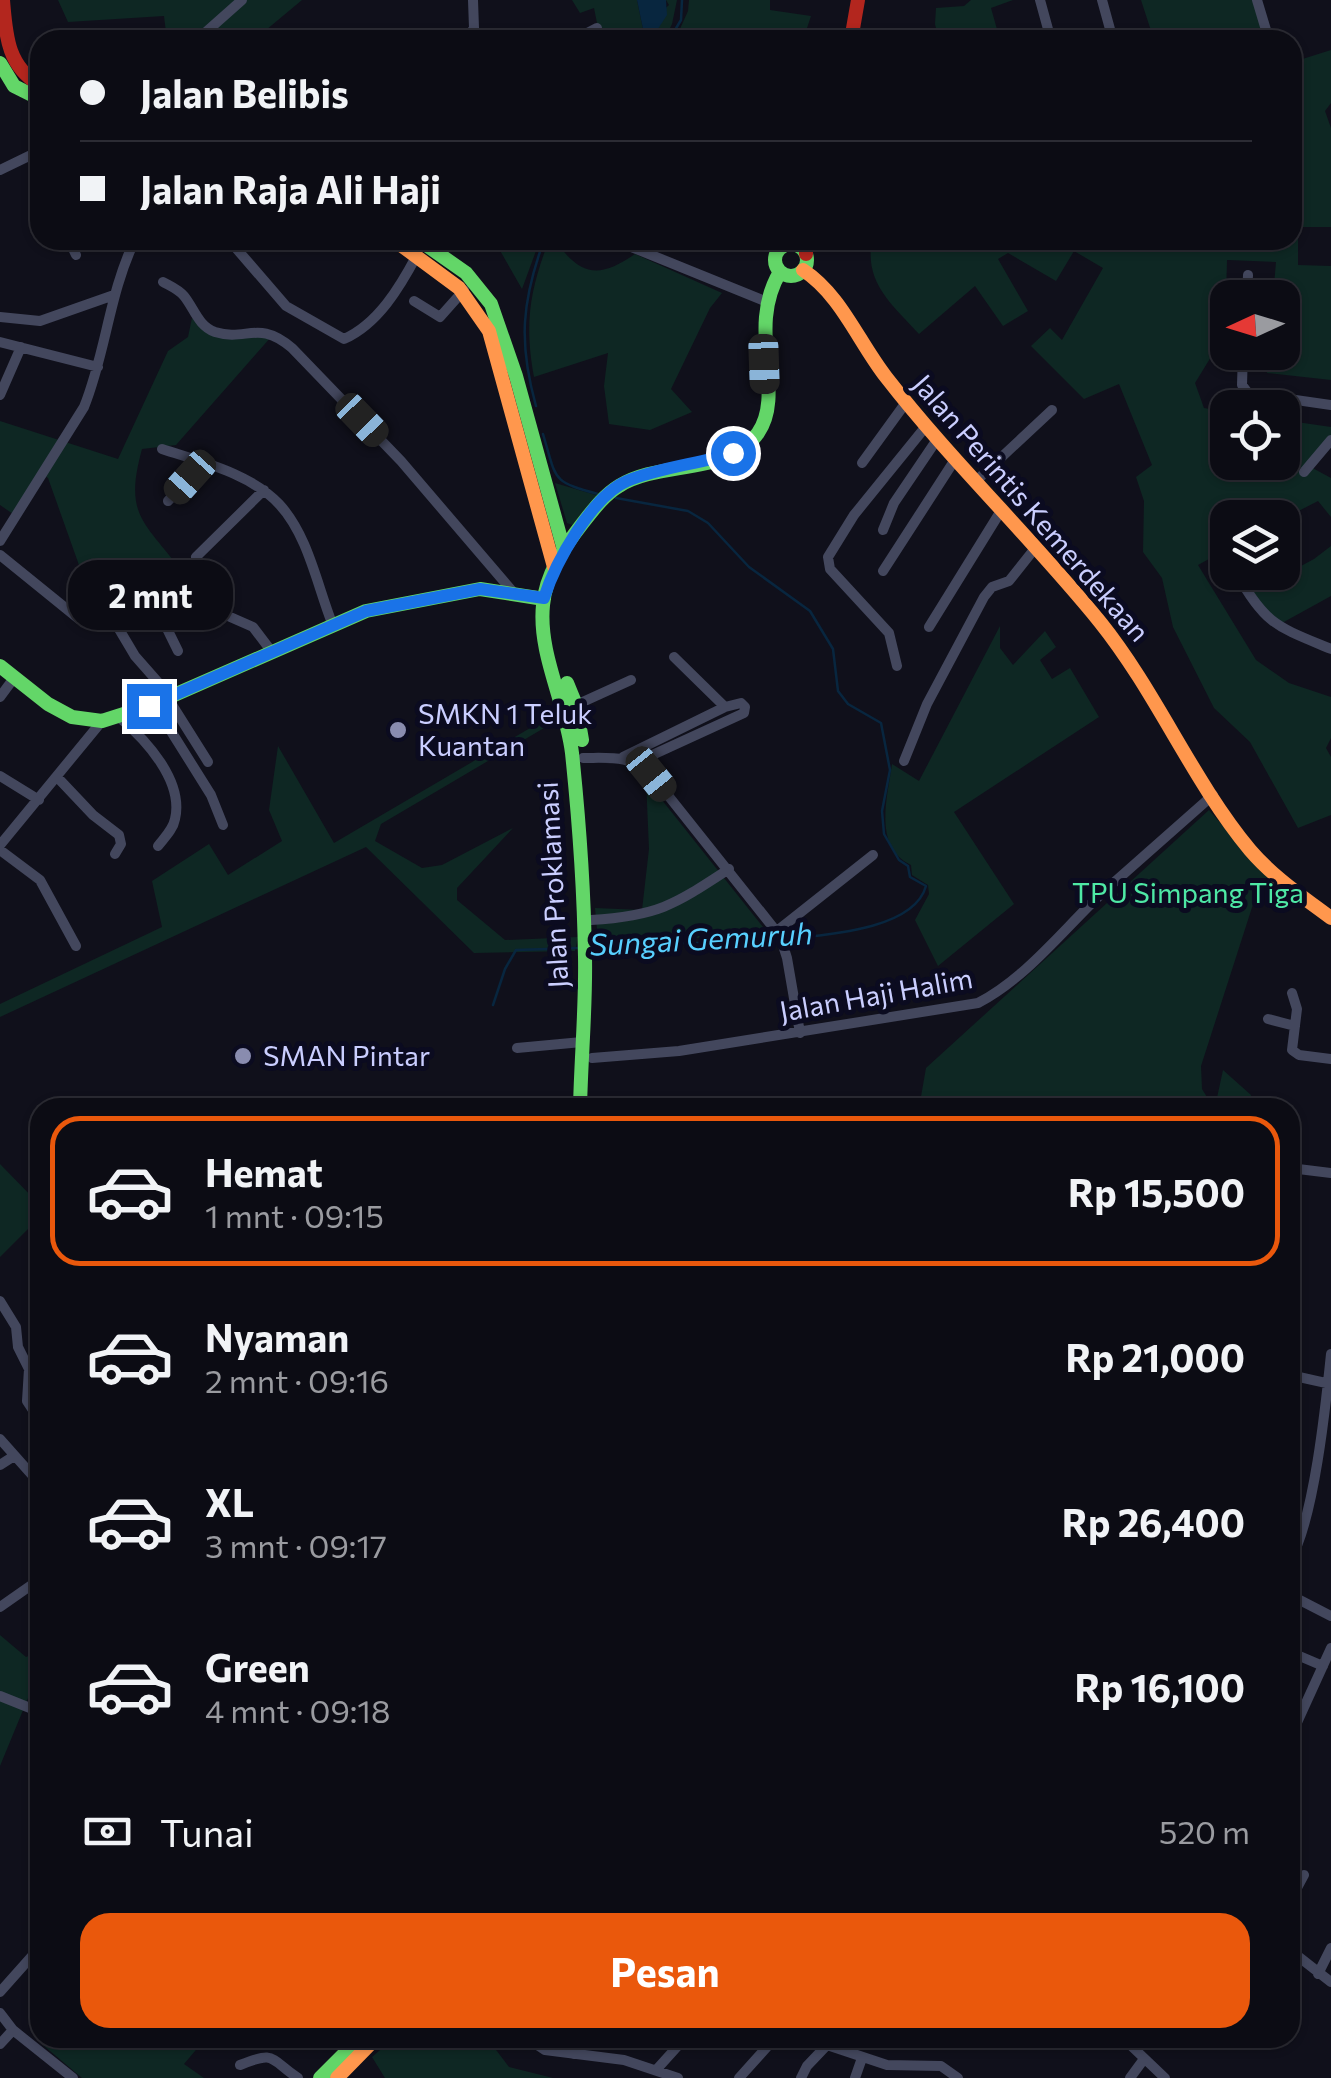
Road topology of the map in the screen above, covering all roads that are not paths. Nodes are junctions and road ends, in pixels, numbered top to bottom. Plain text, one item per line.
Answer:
1 (3, 0) edge
2 (242, 0) edge
3 (474, 0) edge
4 (858, 0) edge
5 (1040, 0) edge
6 (1102, 0) edge
7 (1257, 0) edge
8 (597, 28) dead end
9 (209, 30) edge
10 (473, 30) edge
11 (593, 30) edge
12 (853, 30) edge
13 (1048, 30) edge
14 (1110, 30) edge
15 (1266, 30) edge
16 (0, 63) edge
17 (30, 81) edge
18 (30, 94) edge
19 (30, 153) edge
20 (0, 170) edge
21 (74, 250) edge
22 (131, 250) edge
23 (237, 250) edge
24 (417, 250) edge
25 (420, 250) edge
26 (422, 250) edge
27 (639, 250) edge
28 (780, 250) edge
29 (806, 250) edge
30 (76, 255) dead end
31 (803, 270) junction
32 (780, 272) junction
33 (1248, 275) dead end
34 (1248, 280) edge
35 (164, 282) dead end
36 (464, 290) junction
37 (114, 294) junction
38 (414, 301) dead end
39 (766, 301) junction
40 (0, 317) edge
41 (0, 342) edge
42 (21, 347) junction
43 (98, 367) junction
44 (1242, 370) edge
45 (0, 395) edge
46 (906, 402) junction
47 (1331, 405) edge
48 (1052, 410) dead end
49 (927, 425) junction
50 (938, 438) junction
51 (1331, 440) edge
52 (162, 449) dead end
53 (956, 458) junction
54 (199, 461) junction
55 (862, 463) dead end
56 (1304, 472) dead end
57 (976, 481) junction
58 (264, 490) junction
59 (168, 500) dead end
60 (1002, 510) junction
61 (883, 530) dead end
62 (0, 541) edge
63 (1036, 547) junction
64 (564, 550) junction
65 (0, 555) edge
66 (554, 567) junction
67 (883, 570) dead end
68 (1246, 590) edge
69 (514, 592) junction
70 (544, 598) junction
71 (332, 623) junction
72 (116, 624) dead end
73 (929, 628) dead end
74 (1331, 649) edge
75 (178, 651) dead end
76 (272, 652) junction
77 (674, 657) dead end
78 (551, 664) junction
79 (0, 666) edge
80 (897, 666) dead end
81 (14, 678) junction
82 (631, 680) dead end
83 (0, 696) edge
84 (160, 701) junction
85 (576, 705) junction
86 (725, 708) junction
87 (120, 718) junction
88 (102, 721) junction
89 (576, 737) junction
90 (622, 757) junction
91 (583, 758) junction
92 (904, 760) dead end
93 (208, 762) dead end
94 (637, 762) junction
95 (0, 776) edge
96 (58, 778) junction
97 (1213, 795) junction
98 (38, 800) junction
99 (223, 825) dead end
100 (158, 846) dead end
101 (0, 847) edge
102 (114, 854) dead end
103 (873, 855) dead end
104 (729, 869) junction
105 (1331, 918) edge
106 (587, 920) junction
107 (780, 937) junction
108 (76, 946) dead end
109 (1292, 993) dead end
110 (588, 996) junction
111 (1268, 1019) dead end
112 (1295, 1026) junction
113 (800, 1033) junction
114 (582, 1042) junction
115 (517, 1048) dead end
116 (592, 1058) junction
117 (1331, 1059) edge
118 (580, 1098) edge
119 (590, 1098) edge
120 (1300, 1169) edge
121 (1331, 1173) edge
122 (0, 1301) edge
123 (1331, 1354) edge
124 (1300, 1377) edge
125 (1330, 1384) edge
126 (30, 1406) edge
127 (0, 1439) edge
128 (14, 1456) junction
129 (0, 1465) edge
130 (30, 1473) edge
131 (1300, 1518) edge
132 (30, 1586) edge
133 (1300, 1601) edge
134 (0, 1607) edge
135 (1331, 1616) edge
136 (1331, 1648) edge
137 (1300, 1656) edge
138 (1323, 1666) junction
139 (0, 1696) edge
140 (30, 1708) edge
141 (1300, 1716) edge
142 (1304, 1875) dead end
143 (1300, 1883) edge
144 (1331, 1948) edge
145 (30, 1958) edge
146 (1300, 1959) edge
147 (1318, 1974) junction
148 (1331, 1982) edge
149 (0, 1992) edge
150 (0, 2013) edge
151 (13, 2030) junction
152 (0, 2044) edge
153 (30, 2044) edge
154 (36, 2048) edge
155 (350, 2048) edge
156 (366, 2048) edge
157 (543, 2048) edge
158 (578, 2048) edge
159 (675, 2048) edge
160 (766, 2048) edge
161 (824, 2048) edge
162 (835, 2048) edge
163 (1134, 2048) edge
164 (572, 2054) junction
165 (862, 2058) junction
166 (1144, 2059) junction
167 (240, 2066) dead end
168 (657, 2069) junction
169 (905, 2072) edge
170 (954, 2077) edge
171 (73, 2078) edge
172 (298, 2078) edge
173 (320, 2078) edge
174 (337, 2078) edge
175 (678, 2078) edge
176 (739, 2078) edge
177 (800, 2078) edge
178 (855, 2078) edge
179 (1130, 2078) edge
180 (1165, 2078) edge

1 - 17 main road
2 - 9 street
3 - 10 street
4 - 12 main road
5 - 13 street
6 - 14 street
7 - 15 street
8 - 11 street
16 - 18 main road
19 - 20 street
21 - 30 street
22 - 37 street
23 - 24 street
25 - 36 main road
26 - 64 main road
27 - 39 street
28 - 32 main road
29 - 31 main road
31 - 32 main road
31 - 46 main road, Jalan Perintis Kemerdekaan
32 - 39 main road
33 - 34 street
35 - 69 street
36 - 38 street
36 - 66 main road
37 - 40 street
37 - 43 street
39 - 64 main road, Jalan Proklamasi
41 - 42 street
42 - 43 street
42 - 45 street
43 - 62 street
44 - 47 street
46 - 49 main road, Jalan Perintis Kemerdekaan
46 - 55 street
48 - 57 street
49 - 50 main road, Jalan Perintis Kemerdekaan
49 - 80 street
50 - 53 main road, Jalan Perintis Kemerdekaan
50 - 61 street
51 - 56 street
52 - 54 street
53 - 57 main road, Jalan Perintis Kemerdekaan
53 - 67 street
54 - 58 street
54 - 59 street
57 - 60 main road, Jalan Perintis Kemerdekaan
58 - 71 street
58 - 76 street
60 - 63 main road, Jalan Perintis Kemerdekaan
60 - 73 street
63 - 92 street
63 - 97 main road, Jalan Perintis Kemerdekaan
64 - 66 main road, Jalan Proklamasi
65 - 75 street
66 - 70 main road, Jalan Proklamasi
68 - 74 street
69 - 70 main road
69 - 71 main road
70 - 78 main road, Jalan Proklamasi
71 - 76 main road
72 - 84 street
76 - 84 main road
77 - 86 street
78 - 85 main road, Jalan Proklamasi
78 - 89 main road, Jalan Proklamasi
79 - 81 main road
81 - 83 street
81 - 88 main road
82 - 85 street
84 - 87 main road
84 - 93 street
84 - 99 street
85 - 89 main road, Jalan Proklamasi
86 - 90 street
86 - 94 street
87 - 88 main road
87 - 100 street
88 - 96 street
89 - 91 main road, Jalan Proklamasi
89 - 106 main road, Jalan Proklamasi
90 - 91 street
90 - 94 street
91 - 106 main road, Jalan Proklamasi
94 - 104 street
95 - 98 street
96 - 98 street
96 - 102 street
97 - 105 main road, Jalan Perintis Kemerdekaan
97 - 113 street, Jalan Haji Halim
98 - 101 street
101 - 108 street
103 - 107 street
104 - 106 street
104 - 107 street
106 - 110 main road, Jalan Proklamasi
107 - 113 street
109 - 112 street
110 - 114 main road, Jalan Proklamasi
110 - 116 main road, Jalan Proklamasi
111 - 112 street
112 - 117 street
113 - 116 street, Jalan Haji Halim
114 - 115 street
114 - 118 main road, Jalan Proklamasi
116 - 119 main road, Jalan Proklamasi
120 - 121 street
122 - 126 street
123 - 125 street
124 - 125 street
125 - 131 street
127 - 128 street
128 - 129 street
128 - 130 street
132 - 134 street
133 - 135 street
136 - 138 street
137 - 138 street
138 - 141 street
139 - 140 street
142 - 143 street
144 - 147 street
145 - 149 street
146 - 147 street
147 - 148 street
150 - 151 street
151 - 152 street
151 - 153 street
154 - 171 street
155 - 173 main road
156 - 174 main road
157 - 164 street
158 - 164 street
159 - 168 street
160 - 176 street
161 - 177 street
162 - 165 street
163 - 166 street
164 - 168 street
165 - 169 street
165 - 178 street
166 - 179 street
166 - 180 street
167 - 172 street
168 - 175 street
169 - 170 street

